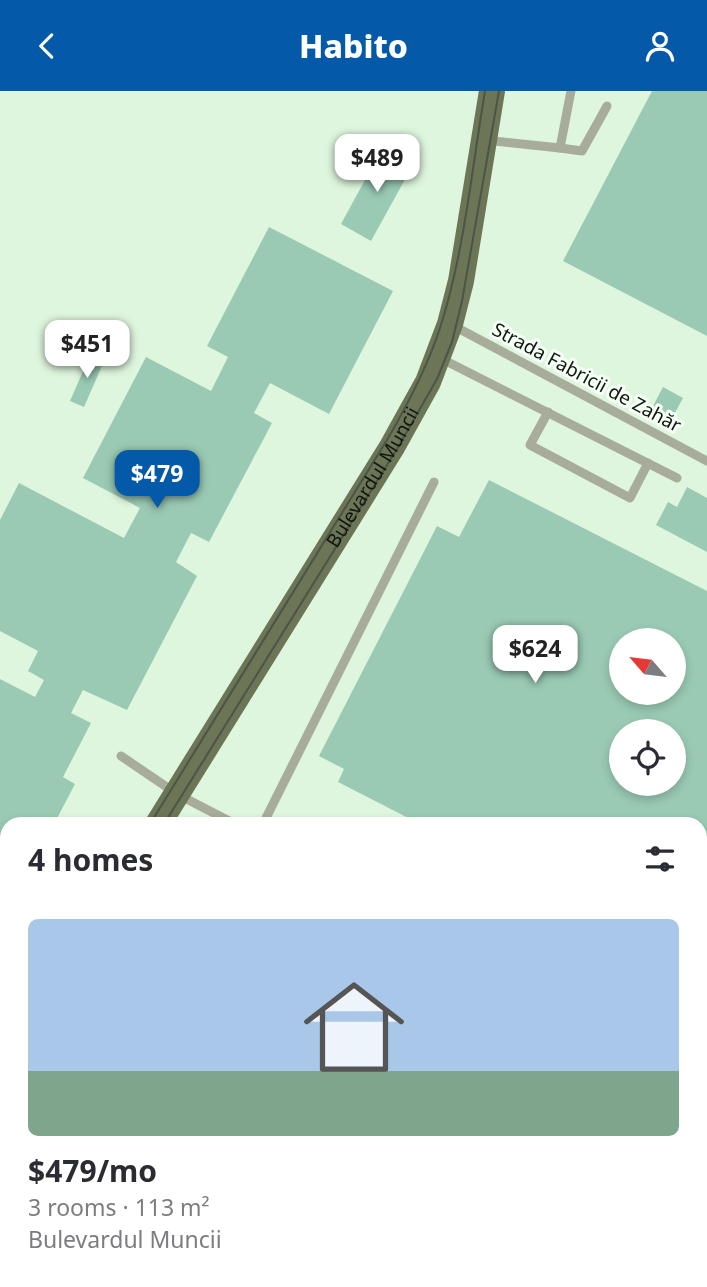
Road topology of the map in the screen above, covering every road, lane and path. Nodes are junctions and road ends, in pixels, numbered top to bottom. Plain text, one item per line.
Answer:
1 (492, 91) edge
2 (571, 91) edge
3 (607, 106) dead end
4 (484, 140) junction
5 (560, 148) junction
6 (450, 324) junction
7 (438, 357) junction
8 (548, 412) junction
9 (707, 461) edge
10 (648, 463) junction
11 (677, 478) dead end
12 (434, 482) dead end
13 (121, 757) dead end
14 (177, 794) junction
15 (162, 817) edge
16 (221, 817) edge
17 (266, 817) edge

1 - 4 main road, Bulevardul Muncii
2 - 5 lane
3 - 5 lane
4 - 5 lane
4 - 6 main road, Bulevardul Muncii
6 - 7 main road, Bulevardul Muncii
6 - 9 lane, Strada Fabricii de Zahăr
7 - 8 lane
7 - 14 main road, Bulevardul Muncii
8 - 10 lane
8 - 10 lane
10 - 11 lane
12 - 17 lane
13 - 14 lane
14 - 15 main road, Bulevardul Muncii
14 - 16 lane

